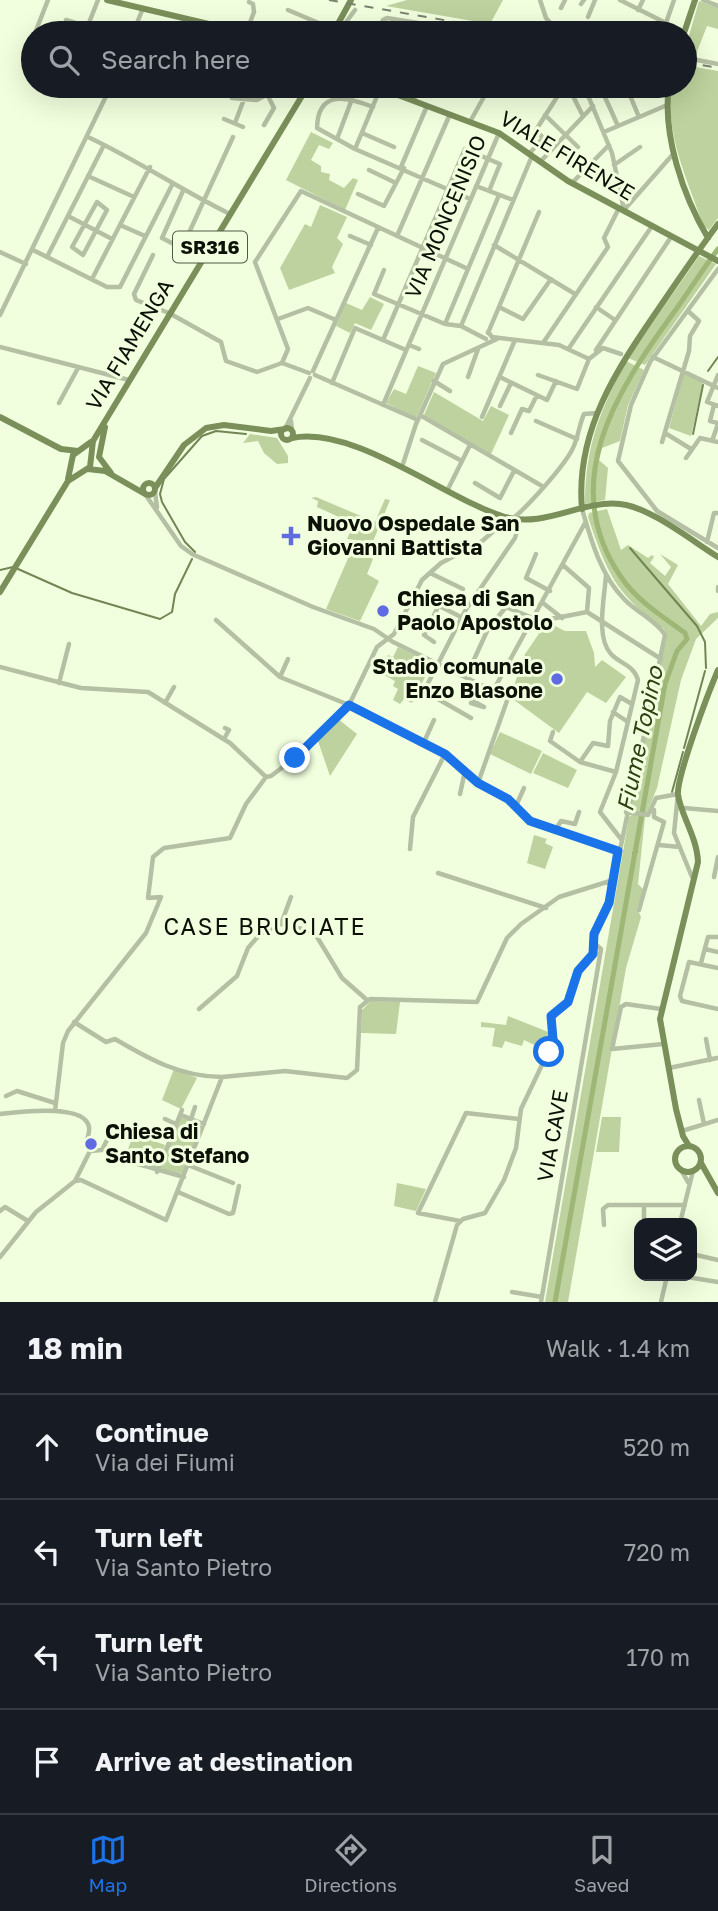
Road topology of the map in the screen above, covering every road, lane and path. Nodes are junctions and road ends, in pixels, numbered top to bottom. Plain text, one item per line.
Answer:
1 (48, 0) edge
2 (98, 0) edge
3 (107, 0) edge
4 (540, 0) edge
5 (565, 0) edge
6 (595, 0) edge
7 (620, 0) edge
8 (643, 0) edge
9 (674, 0) edge
10 (695, 0) edge
11 (703, 0) edge
12 (249, 2) dead end
13 (351, 4) edge
14 (718, 6) edge
15 (143, 8) junction
16 (561, 8) dead end
17 (288, 10) dead end
18 (638, 10) junction
19 (588, 17) dead end
20 (66, 20) dead end
21 (39, 21) edge
22 (69, 21) edge
23 (90, 21) edge
24 (138, 21) edge
25 (197, 21) edge
26 (251, 21) edge
27 (314, 21) edge
28 (342, 21) edge
29 (383, 21) edge
30 (405, 21) edge
31 (549, 21) edge
32 (662, 21) edge
33 (667, 21) edge
34 (688, 21) edge
35 (697, 60) edge
36 (718, 64) edge
37 (106, 98) edge
38 (232, 98) dead end
39 (262, 98) edge
40 (269, 98) edge
41 (301, 98) edge
42 (338, 98) edge
43 (346, 98) edge
44 (375, 98) edge
45 (408, 98) edge
46 (482, 98) edge
47 (557, 98) edge
48 (573, 98) edge
49 (589, 98) edge
50 (605, 98) edge
51 (631, 98) edge
52 (667, 98) edge
53 (244, 99) junction
54 (352, 99) junction
55 (414, 100) joint
56 (428, 105) junction
57 (593, 106) junction
58 (665, 106) junction
59 (373, 107) junction
60 (450, 113) junction
61 (545, 115) junction
62 (583, 116) junction
63 (639, 117) junction
64 (224, 119) dead end
65 (471, 120) junction
66 (235, 123) junction
67 (264, 125) dead end
68 (618, 126) junction
69 (243, 127) dead end
70 (604, 132) junction
71 (362, 133) junction
72 (499, 133) junction
73 (566, 135) junction
74 (233, 136) dead end
75 (88, 137) junction
76 (337, 139) junction
77 (104, 145) junction
78 (609, 145) junction
79 (394, 147) dead end
80 (578, 147) dead end
81 (640, 147) dead end
82 (355, 149) junction
83 (675, 151) junction
84 (531, 155) junction
85 (488, 158) junction
86 (540, 162) junction
87 (614, 165) junction
88 (150, 167) junction
89 (402, 168) junction
90 (369, 170) dead end
91 (88, 176) junction
92 (424, 176) junction
93 (396, 183) junction
94 (572, 183) junction
95 (172, 184) junction
96 (475, 186) junction
97 (449, 189) junction
98 (183, 191) junction
99 (489, 191) junction
100 (358, 194) dead end
101 (499, 195) junction
102 (134, 197) junction
103 (470, 199) junction
104 (513, 200) junction
105 (203, 201) junction
106 (621, 209) junction
107 (540, 212) dead end
108 (230, 214) junction
109 (68, 216) junction
110 (84, 224) junction
111 (120, 225) junction
112 (718, 225) edge
113 (652, 226) junction
114 (378, 228) junction
115 (703, 230) junction
116 (97, 231) junction
117 (145, 236) junction
118 (350, 236) dead end
119 (397, 236) junction
120 (671, 237) junction
121 (708, 238) junction
122 (112, 239) junction
123 (370, 245) junction
124 (494, 245) junction
125 (182, 248) junction
126 (423, 248) junction
127 (700, 249) junction
128 (33, 250) junction
129 (0, 252) edge
130 (153, 255) dead end
131 (47, 257) junction
132 (445, 258) junction
133 (519, 258) junction
134 (203, 259) junction
135 (718, 261) edge
136 (26, 264) junction
137 (468, 269) junction
138 (384, 270) dead end
139 (718, 270) edge
140 (92, 279) junction
141 (551, 279) junction
142 (575, 295) junction
143 (399, 305) junction
144 (499, 307) junction
145 (596, 307) junction
146 (688, 311) junction
147 (170, 313) junction
148 (0, 315) edge
149 (422, 315) junction
150 (278, 319) junction
151 (336, 320) junction
152 (615, 320) junction
153 (445, 324) junction
154 (461, 326) junction
155 (489, 337) junction
156 (383, 340) junction
157 (515, 340) junction
158 (543, 343) junction
159 (0, 347) edge
160 (408, 348) junction
161 (478, 348) junction
162 (569, 348) junction
163 (419, 349) dead end
164 (596, 351) junction
165 (624, 355) junction
166 (653, 357) junction
167 (589, 359) junction
168 (282, 363) junction
169 (78, 369) junction
170 (682, 372) junction
171 (312, 374) junction
172 (538, 375) dead end
173 (718, 375) edge
174 (468, 377) dead end
175 (500, 377) junction
176 (129, 380) junction
177 (556, 381) junction
178 (434, 382) junction
179 (332, 383) junction
180 (511, 383) junction
181 (712, 384) junction
182 (718, 387) edge
183 (450, 391) dead end
184 (537, 395) junction
185 (59, 403) dead end
186 (114, 405) junction
187 (383, 405) junction
188 (716, 405) edge
189 (500, 406) dead end
190 (595, 414) junction
191 (0, 417) edge
192 (482, 417) dead end
193 (419, 418) junction
194 (536, 421) dead end
195 (718, 424) edge
196 (271, 432) junction
197 (290, 432) junction
198 (510, 433) dead end
199 (665, 433) junction
200 (577, 439) junction
201 (422, 440) dead end
202 (93, 441) junction
203 (712, 441) junction
204 (662, 442) dead end
205 (718, 442) edge
206 (470, 445) junction
207 (61, 449) junction
208 (691, 449) junction
209 (79, 451) junction
210 (91, 457) junction
211 (686, 458) dead end
212 (462, 461) junction
213 (71, 463) junction
214 (402, 468) junction
215 (85, 470) junction
216 (514, 471) junction
217 (108, 472) junction
218 (68, 481) junction
219 (130, 483) junction
220 (475, 483) dead end
221 (542, 486) junction
222 (151, 487) junction
223 (448, 489) junction
224 (145, 494) junction
225 (585, 509) junction
226 (158, 511) junction
227 (716, 513) edge
228 (511, 521) junction
229 (586, 522) junction
230 (707, 542) junction
231 (718, 548) edge
232 (536, 554) dead end
233 (718, 559) edge
234 (564, 566) junction
235 (430, 573) junction
236 (606, 573) junction
237 (463, 589) dead end
238 (550, 591) junction
239 (0, 592) edge
240 (414, 593) junction
241 (543, 603) junction
242 (439, 605) junction
243 (587, 612) junction
244 (460, 616) junction
245 (563, 619) junction
246 (216, 620) dead end
247 (534, 620) junction
248 (604, 623) junction
249 (488, 629) junction
250 (389, 638) junction
251 (434, 642) dead end
252 (69, 644) dead end
253 (288, 659) dead end
254 (661, 660) junction
255 (437, 664) junction
256 (0, 667) edge
257 (718, 670) edge
258 (280, 677) junction
259 (468, 678) junction
260 (59, 683) junction
261 (174, 687) dead end
262 (493, 691) junction
263 (165, 702) junction
264 (632, 704) junction
265 (349, 705) junction
266 (613, 712) junction
267 (466, 715) junction
268 (471, 718) dead end
269 (434, 720) dead end
270 (628, 722) junction
271 (225, 728) dead end
272 (553, 732) dead end
273 (224, 739) junction
274 (424, 742) junction
275 (445, 754) junction
276 (580, 762) junction
277 (465, 771) junction
278 (616, 772) junction
279 (266, 777) junction
280 (478, 783) junction
281 (524, 788) dead end
282 (460, 794) dead end
283 (678, 794) junction
284 (655, 799) junction
285 (516, 806) junction
286 (684, 808) junction
287 (718, 811) edge
288 (579, 812) dead end
289 (629, 812) junction
290 (556, 829) junction
291 (621, 839) junction
292 (678, 844) junction
293 (659, 845) junction
294 (410, 849) dead end
295 (618, 851) junction
296 (718, 857) edge
297 (439, 873) dead end
298 (714, 877) dead end
299 (610, 881) junction
300 (693, 881) junction
301 (291, 897) dead end
302 (546, 908) junction
303 (639, 910) dead end
304 (281, 924) junction
305 (718, 937) edge
306 (594, 943) junction
307 (705, 949) junction
308 (718, 952) edge
309 (701, 963) junction
310 (718, 968) edge
311 (670, 976) junction
312 (682, 980) junction
313 (367, 1000) junction
314 (199, 1009) dead end
315 (661, 1009) junction
316 (718, 1009) edge
317 (74, 1022) junction
318 (706, 1039) dead end
319 (663, 1044) junction
320 (717, 1058) edge
321 (710, 1060) junction
322 (668, 1068) junction
323 (222, 1077) junction
324 (6, 1096) dead end
325 (699, 1100) dead end
326 (55, 1103) junction
327 (195, 1107) dead end
328 (55, 1111) junction
329 (0, 1114) edge
330 (164, 1119) dead end
331 (191, 1119) junction
332 (519, 1119) junction
333 (718, 1120) edge
334 (176, 1124) junction
335 (204, 1124) junction
336 (704, 1124) junction
337 (682, 1133) junction
338 (107, 1140) dead end
339 (686, 1147) junction
340 (90, 1151) junction
341 (124, 1160) dead end
342 (701, 1163) junction
343 (188, 1165) junction
344 (681, 1170) junction
345 (694, 1171) junction
346 (157, 1172) junction
347 (706, 1173) junction
348 (184, 1177) junction
349 (75, 1181) junction
350 (689, 1182) junction
351 (233, 1183) dead end
352 (239, 1186) dead end
353 (178, 1192) junction
354 (718, 1193) edge
355 (643, 1205) junction
356 (685, 1205) junction
357 (0, 1211) edge
358 (644, 1218) edge
359 (681, 1218) edge
360 (28, 1221) junction
361 (460, 1222) junction
362 (604, 1225) dead end
363 (697, 1255) edge
364 (0, 1258) edge
365 (718, 1260) edge
366 (697, 1279) edge
367 (666, 1281) edge
368 (718, 1282) edge
369 (512, 1292) dead end
370 (542, 1299) edge
371 (435, 1302) edge
372 (661, 1302) edge

1 - 21 street
2 - 23 street
3 - 15 main road
4 - 31 street
5 - 16 street
6 - 19 street
7 - 18 street
8 - 18 street
9 - 33 street
10 - 34 main road
11 - 14 street
12 - 26 street
13 - 28 main road
15 - 24 street
15 - 25 main road
17 - 27 street
18 - 32 street
20 - 22 street
29 - 30 street
35 - 36 street
37 - 75 street
38 - 53 street
39 - 53 street
40 - 67 street
41 - 108 main road, VIA FIAMENGA / SR316
42 - 76 street
43 - 54 street
44 - 59 street
45 - 55 main road, VIALE FIRENZE
46 - 65 street
47 - 61 street
48 - 62 street
49 - 57 street
50 - 68 street
51 - 63 street
52 - 58 main road
53 - 66 street
54 - 59 street
54 - 76 street
55 - 56 main road, VIALE FIRENZE
56 - 60 main road, VIALE FIRENZE
56 - 89 street
57 - 62 street
57 - 70 street
58 - 63 street
58 - 83 main road
59 - 71 street
60 - 65 main road, VIALE FIRENZE
60 - 92 street
61 - 73 street
61 - 84 street
62 - 73 street
63 - 68 street
64 - 66 street
65 - 72 main road, VIALE FIRENZE
66 - 69 street
68 - 70 street
70 - 78 street
71 - 79 street
71 - 82 street
72 - 84 main road, VIALE FIRENZE
72 - 85 street, VIA MONCENISIO
73 - 80 street
73 - 86 street
74 - 105 street
75 - 77 street
75 - 128 street
76 - 82 street
77 - 88 street
77 - 91 street
78 - 87 street
78 - 94 street
81 - 87 street
82 - 89 street
83 - 106 street
83 - 115 main road
84 - 86 main road, VIALE FIRENZE
84 - 104 street
85 - 96 street, VIA MONCENISIO
85 - 97 street
85 - 99 street
86 - 94 main road, VIALE FIRENZE
87 - 106 street
88 - 95 street
88 - 102 street
89 - 92 street
89 - 93 street
90 - 93 street
91 - 102 street
91 - 109 street
92 - 97 street
92 - 119 street
93 - 100 street
94 - 106 main road, VIALE FIRENZE
95 - 98 street
95 - 117 street
96 - 99 street
96 - 103 street, VIA MONCENISIO
97 - 103 street
97 - 126 street
98 - 105 street
98 - 125 street
99 - 101 street
101 - 104 street
101 - 137 street
102 - 111 street
103 - 132 street, VIA MONCENISIO
104 - 124 street
105 - 108 street
105 - 125 street
106 - 113 main road, VIALE FIRENZE
106 - 142 street
107 - 133 street
108 - 134 main road, VIA FIAMENGA / SR316
109 - 110 street
109 - 131 street
110 - 116 street
110 - 116 street
110 - 116 street
111 - 117 street
111 - 122 street
112 - 121 main road
113 - 120 main road, VIALE FIRENZE
113 - 145 street
114 - 119 street
114 - 123 street
114 - 150 street
115 - 121 main road
115 - 127 main road
116 - 122 street
117 - 140 street
118 - 123 street
119 - 126 street
120 - 127 main road, VIALE FIRENZE
120 - 152 street
121 - 127 main road
122 - 140 street
123 - 151 street
124 - 133 street
124 - 154 street
125 - 134 street
126 - 132 street
126 - 143 street
127 - 135 main road, VIALE FIRENZE
127 - 165 main road
128 - 131 street
128 - 136 street
129 - 136 street
130 - 147 street
131 - 140 street
132 - 137 street
132 - 149 street, VIA MONCENISIO
133 - 141 street
133 - 144 street
134 - 147 main road, VIA FIAMENGA / SR316
136 - 148 street
137 - 153 street
138 - 143 street
139 - 146 street
141 - 142 street
141 - 144 street
142 - 158 street
143 - 149 street
143 - 156 street
144 - 155 street
145 - 152 street
145 - 162 street
146 - 166 street
146 - 170 street
147 - 168 street
147 - 176 main road, VIA FIAMENGA / SR316
149 - 153 street
149 - 160 street, VIA MONCENISIO
150 - 151 street
150 - 168 street
151 - 171 street
152 - 164 street
153 - 154 street
154 - 155 street
155 - 157 street
155 - 161 street
156 - 160 street
156 - 179 street
157 - 158 street
157 - 175 street
158 - 162 street
159 - 169 street
160 - 163 street
160 - 187 street, VIA MONCENISIO
161 - 174 street
161 - 178 street
162 - 167 street
164 - 165 street
164 - 167 street
165 - 190 main road
166 - 170 street
166 - 230 street
167 - 177 street
168 - 171 street
169 - 176 street
169 - 185 street
170 - 181 street
170 - 199 street
171 - 179 street
171 - 197 street
172 - 177 street
173 - 181 street
175 - 180 street
175 - 192 street
176 - 186 main road, VIA FIAMENGA / SR316
177 - 184 street
178 - 183 street
178 - 193 street
179 - 187 street
180 - 184 street
180 - 189 street
181 - 182 street
181 - 188 street
184 - 198 street
186 - 202 main road, VIA FIAMENGA / SR316
186 - 217 main road
187 - 193 street
188 - 195 street
190 - 200 street
190 - 225 main road
191 - 207 main road
193 - 206 street
193 - 214 street
194 - 200 street
195 - 203 street
196 - 197 main road
196 - 197 main road
196 - 222 main road
197 - 214 main road
199 - 204 street
199 - 208 street
200 - 221 street
201 - 212 street
202 - 209 main road, VIA FIAMENGA / SR316
202 - 210 main road, VIA FIAMENGA / SR316
203 - 205 street
203 - 208 street
206 - 212 street
206 - 216 street
207 - 209 main road
207 - 213 main road
208 - 211 street
209 - 210 main road
209 - 213 main road, VIA FIAMENGA / SR316
210 - 215 main road, VIA FIAMENGA / SR316
210 - 217 main road
212 - 223 street
213 - 215 main road
213 - 218 main road, VIA FIAMENGA / SR316
214 - 223 main road
215 - 217 main road
215 - 218 main road, VIA FIAMENGA / SR316
216 - 220 street
216 - 221 street
217 - 219 main road
218 - 239 main road, VIA FIAMENGA / SR316
219 - 222 main road
219 - 224 main road
221 - 228 street
222 - 224 main road
222 - 224 main road
222 - 226 street
223 - 228 main road
224 - 226 street
225 - 228 main road
225 - 229 street
225 - 233 main road
226 - 250 street
227 - 230 street
228 - 235 street
228 - 244 street
229 - 234 street
229 - 236 street
230 - 231 street
232 - 238 street
234 - 238 street
234 - 243 street
235 - 237 street
235 - 240 street
236 - 248 street
236 - 254 street
238 - 241 street
240 - 242 street
240 - 250 street
241 - 245 street
241 - 247 street
242 - 244 street
242 - 251 street
243 - 245 street
243 - 248 street
244 - 249 street
244 - 255 street
245 - 247 street
246 - 258 street
247 - 249 street
247 - 262 street
248 - 254 street
248 - 264 street
249 - 259 street
250 - 255 street
250 - 265 street
252 - 260 street
253 - 258 street
254 - 289 street
255 - 259 street
255 - 267 street
256 - 260 street
257 - 283 main road
258 - 265 street
259 - 262 street
259 - 267 street
260 - 263 street
261 - 263 street
262 - 280 street
263 - 273 street
264 - 266 street
264 - 270 street
265 - 274 street
265 - 279 street
266 - 270 street
266 - 276 street
267 - 268 street
269 - 274 street
270 - 278 street
271 - 273 street
272 - 276 street
273 - 279 street
274 - 275 street
275 - 277 street
275 - 294 street
276 - 278 street
277 - 280 street
277 - 282 street
278 - 291 street
279 - 317 street
280 - 285 street
281 - 285 street
283 - 284 street
283 - 286 main road
283 - 292 street
284 - 289 street
284 - 293 street
285 - 290 street
286 - 287 street
286 - 300 main road
288 - 290 street
289 - 291 street
290 - 295 street
291 - 295 street
292 - 293 street
292 - 300 street
293 - 303 street
295 - 299 street
296 - 298 street
297 - 302 street
299 - 302 street
299 - 306 street
300 - 311 main road
301 - 304 street
302 - 313 street
304 - 313 street
304 - 314 street
305 - 307 street
306 - 332 street
306 - 370 street, VIA CAVE
307 - 308 street
307 - 309 street
309 - 310 street
309 - 312 street
311 - 312 street
311 - 315 main road
312 - 316 street
313 - 323 street
315 - 319 main road
315 - 319 street
317 - 323 street
317 - 326 street
318 - 321 street
319 - 322 main road
320 - 321 street
321 - 322 street
322 - 337 main road
323 - 335 street
324 - 326 street
325 - 336 street
326 - 328 street
327 - 331 street
328 - 329 street
328 - 340 street
330 - 334 street
331 - 334 street
331 - 335 street
332 - 361 street
332 - 361 street
333 - 336 street
334 - 346 street
335 - 343 street
336 - 337 street
337 - 339 main road
338 - 340 street
339 - 342 main road
339 - 344 main road
340 - 349 street
341 - 346 street
342 - 345 main road
342 - 347 main road
343 - 348 street
343 - 351 street
344 - 345 main road
344 - 350 street
345 - 347 main road
345 - 350 street
346 - 348 street
347 - 354 main road
348 - 353 street
349 - 353 street
349 - 360 street
350 - 356 street
352 - 353 street
355 - 356 street
355 - 358 street
355 - 362 street
356 - 359 street
357 - 360 street
360 - 364 street
361 - 371 street
363 - 365 street
366 - 368 street
367 - 372 street
369 - 370 street, VIA CAVE

